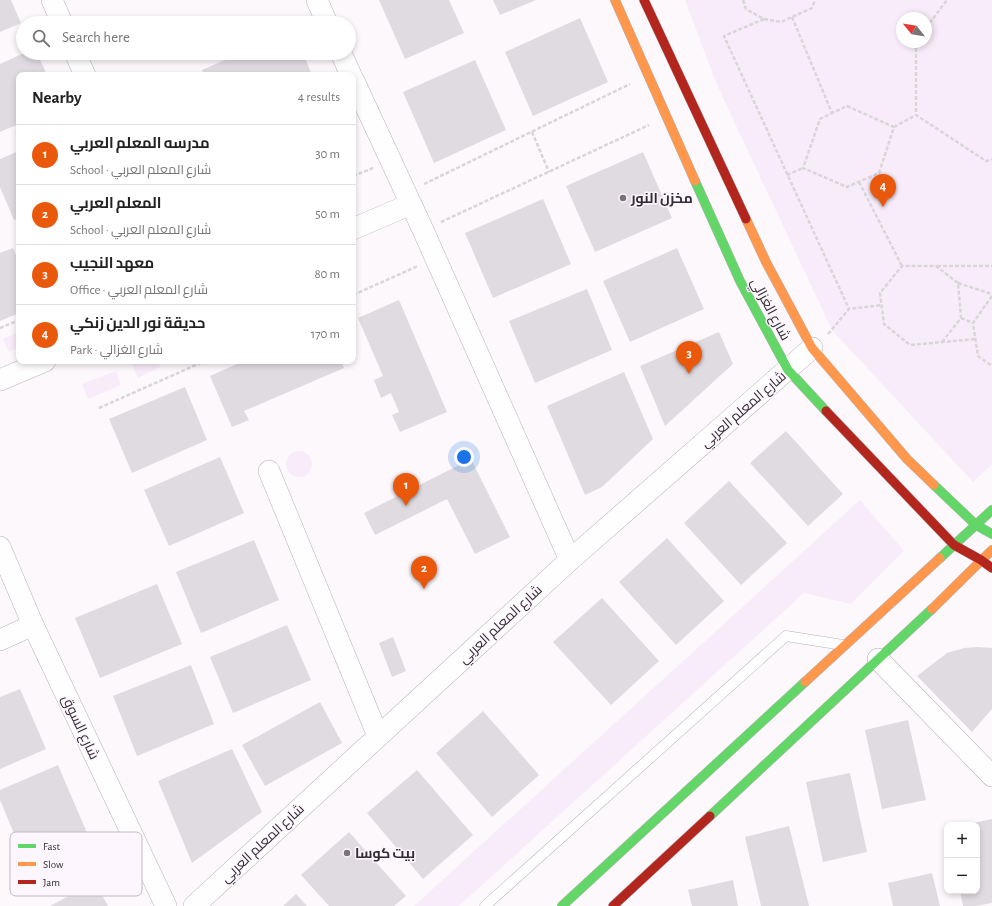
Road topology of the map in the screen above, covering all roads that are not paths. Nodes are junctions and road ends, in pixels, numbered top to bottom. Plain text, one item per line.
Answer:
1 (52, 0) edge
2 (317, 0) edge
3 (615, 0) edge
4 (644, 0) edge
5 (59, 16) edge
6 (324, 16) edge
7 (78, 60) edge
8 (344, 60) edge
9 (84, 72) edge
10 (350, 72) edge
11 (356, 86) edge
12 (408, 199) junction
13 (356, 227) edge
14 (812, 348) junction
15 (37, 364) edge
16 (788, 370) junction
17 (0, 380) edge
18 (269, 471) dead end
19 (992, 510) edge
20 (976, 525) junction
21 (992, 534) edge
22 (954, 546) junction
23 (0, 547) edge
24 (992, 550) edge
25 (570, 560) junction
26 (981, 560) junction
27 (992, 568) edge
28 (33, 625) junction
29 (0, 640) edge
30 (845, 646) junction
31 (878, 659) junction
32 (378, 736) junction
33 (992, 776) edge
34 (131, 832) edge
35 (142, 855) edge
36 (166, 906) edge
37 (194, 906) edge
38 (485, 906) edge
39 (562, 906) edge
40 (613, 906) edge

1 - 5 street
2 - 6 street
3 - 16 main road, شارع الغزالي
4 - 14 main road, شارع الغزالي
7 - 9 street
8 - 10 street
11 - 12 street
12 - 13 street
12 - 25 street
14 - 16 street, شارع المعلم العربي
14 - 20 main road, شارع الغزالي
15 - 17 street
16 - 22 main road, شارع الغزالي
16 - 25 street, شارع المعلم العربي
18 - 32 street
19 - 20 main road
20 - 21 main road, شارع الغزالي
20 - 22 main road
22 - 26 main road, شارع الغزالي
22 - 30 main road
23 - 28 street, شارع السوق
24 - 26 main road
25 - 32 street, شارع المعلم العربي
26 - 27 main road, شارع الغزالي
26 - 31 main road
28 - 29 street
28 - 34 street, شارع السوق
30 - 38 lane
30 - 39 main road
31 - 33 street
31 - 40 main road
32 - 37 street, شارع المعلم العربي
35 - 36 street, شارع السوق

